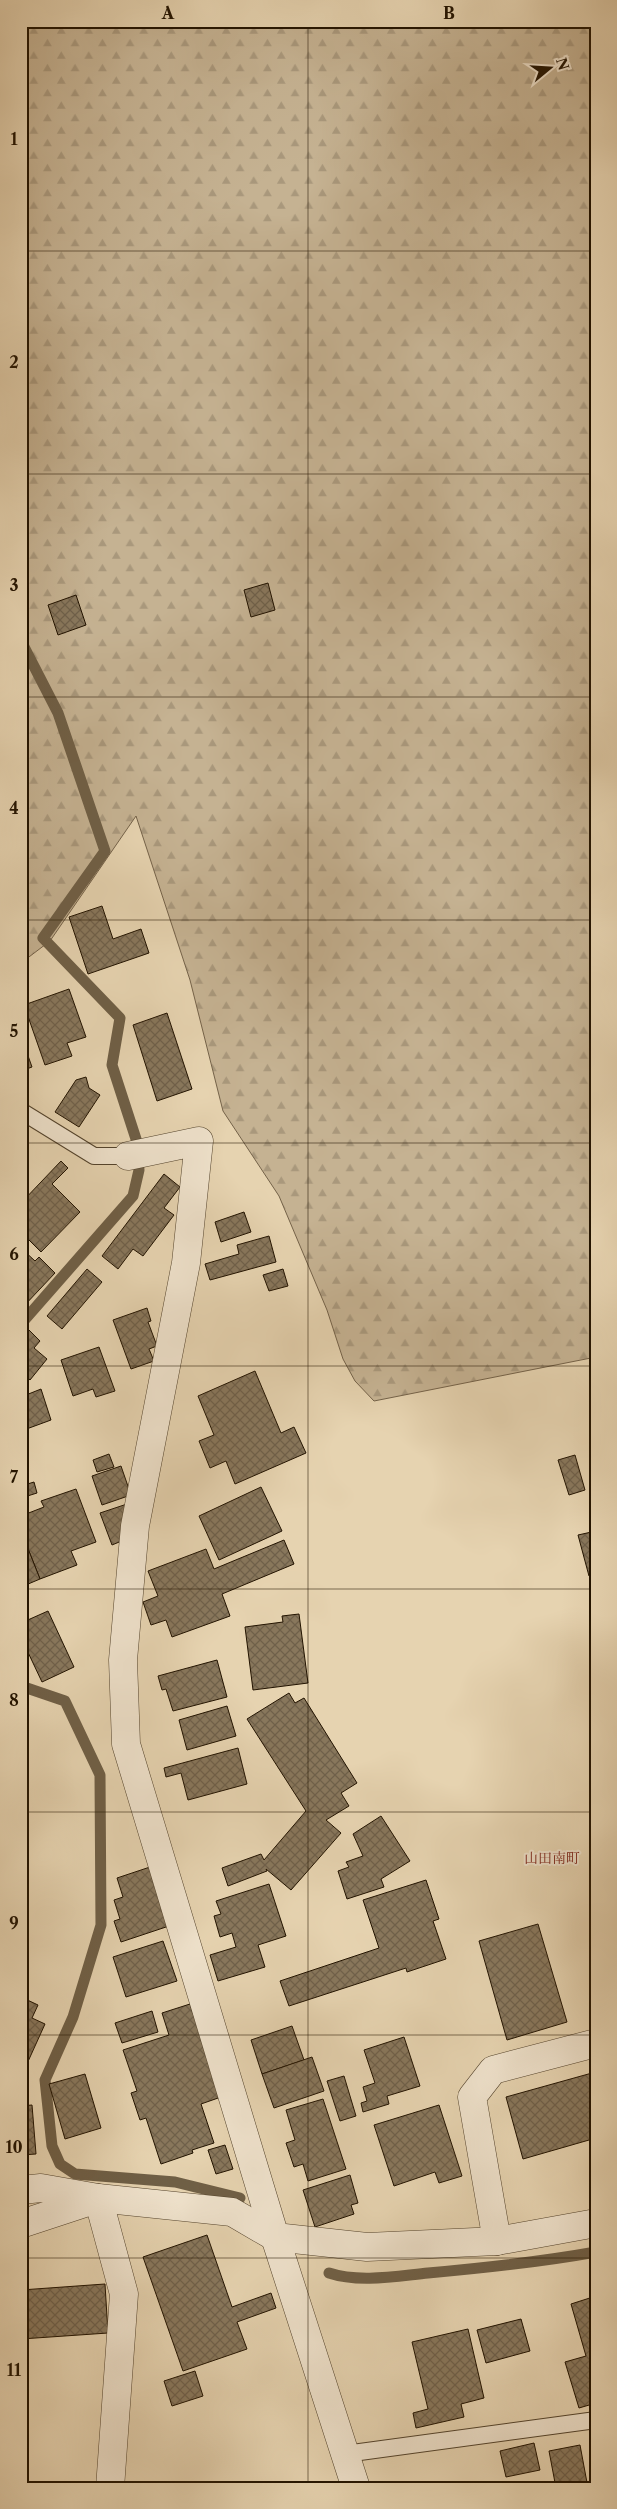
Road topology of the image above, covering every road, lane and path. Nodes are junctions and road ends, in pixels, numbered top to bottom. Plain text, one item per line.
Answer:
1 (21, 1111) edge
2 (141, 1154) joint
3 (596, 2043) edge
4 (21, 2190) edge
5 (98, 2198) junction
6 (596, 2223) edge
7 (21, 2224) edge
8 (275, 2237) junction
9 (496, 2241) junction
10 (596, 2420) edge
11 (345, 2454) junction
12 (110, 2488) edge
13 (356, 2488) edge

1 - 2 lane
2 - 8 street
3 - 9 street
4 - 5 street
5 - 7 street
5 - 8 street
5 - 12 street
6 - 9 street
8 - 9 street
8 - 11 street
10 - 11 lane
11 - 13 street

